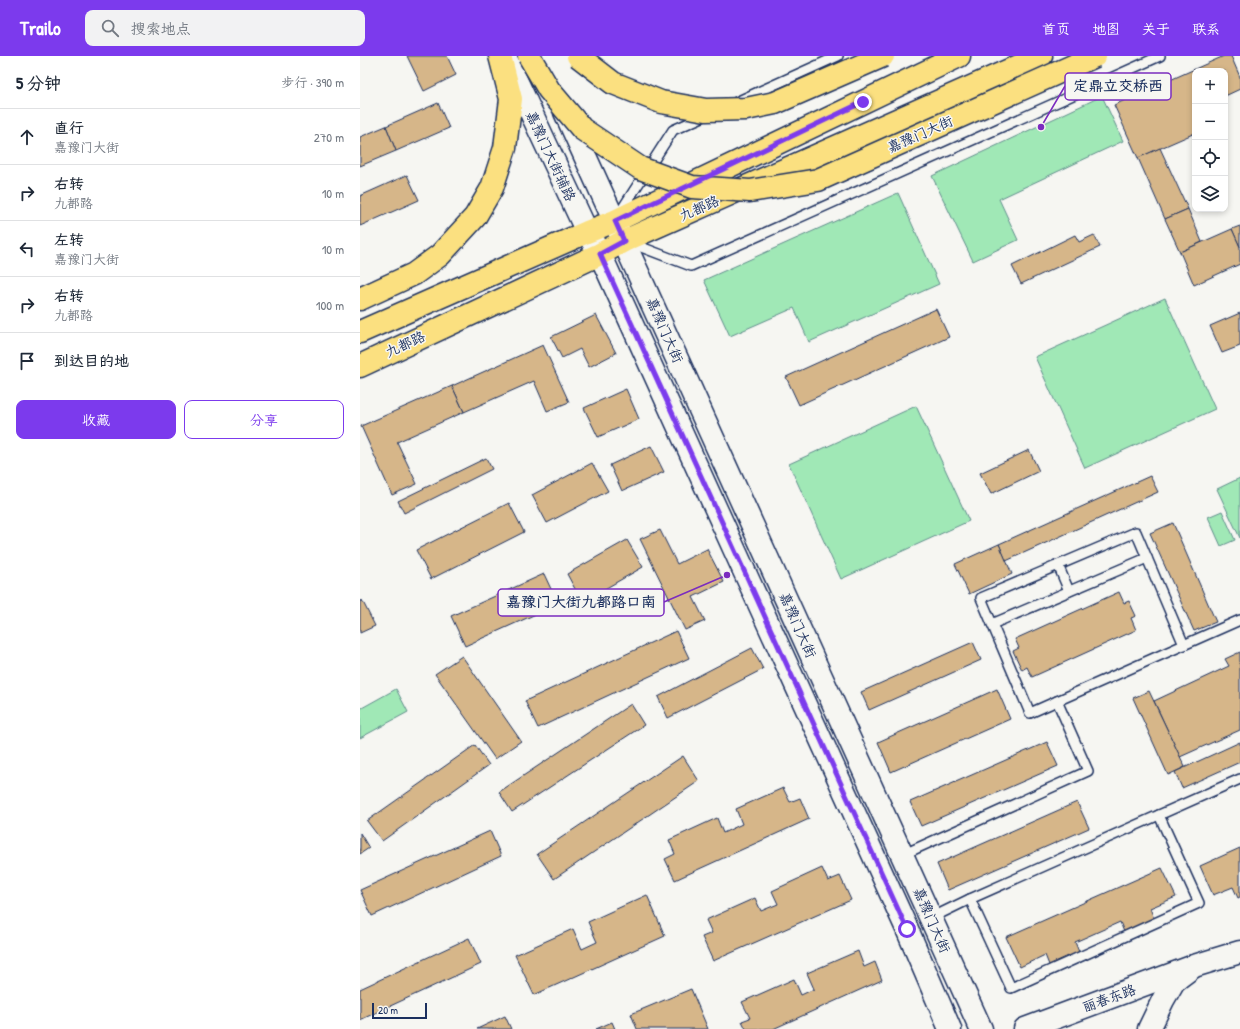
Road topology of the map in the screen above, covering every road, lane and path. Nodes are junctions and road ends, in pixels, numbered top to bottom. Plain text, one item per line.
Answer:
1 (500, 56) edge
2 (505, 56) edge
3 (529, 56) edge
4 (540, 56) edge
5 (578, 56) edge
6 (838, 56) edge
7 (883, 56) edge
8 (959, 56) edge
9 (1041, 56) edge
10 (1095, 56) edge
11 (1160, 56) edge
12 (615, 221) junction
13 (587, 232) junction
14 (624, 241) junction
15 (600, 254) junction
16 (360, 299) edge
17 (360, 332) edge
18 (360, 366) edge
19 (1147, 558) junction
20 (1058, 565) junction
21 (1069, 591) junction
22 (1240, 620) edge
23 (992, 624) junction
24 (1184, 645) junction
25 (1057, 701) junction
26 (1240, 779) edge
27 (1159, 815) junction
28 (902, 855) junction
29 (970, 899) junction
30 (931, 918) junction
31 (1240, 952) edge
32 (1194, 966) junction
33 (950, 1029) edge
34 (981, 1029) edge
35 (1025, 1029) edge
36 (1149, 1029) edge

1 - 16 main road
2 - 13 main road, 嘉豫门大街辅路
3 - 10 main road, 嘉豫门大街, bridge
4 - 12 main road
5 - 7 main road, bridge
6 - 12 lane
8 - 12 main road, 九都路
9 - 14 main road, 九都路
11 - 14 lane
12 - 13 main road, 九都路
12 - 14 main road, 嘉豫门大街
13 - 15 main road, 嘉豫门大街辅路
13 - 17 main road, 九都路
14 - 15 main road, 九都路
14 - 28 main road, 嘉豫门大街
15 - 18 main road, 九都路
15 - 33 main road, 嘉豫门大街
19 - 20 lane
19 - 21 lane
19 - 24 lane
20 - 21 lane
20 - 23 lane
21 - 23 lane
22 - 24 lane
23 - 25 lane
24 - 25 lane
25 - 28 lane
26 - 27 lane
27 - 29 lane
27 - 29 lane
28 - 30 main road, 嘉豫门大街
29 - 30 lane
30 - 34 main road, 嘉豫门大街
31 - 32 main road, 丽春东路
32 - 35 main road, 丽春东路
32 - 36 main road

